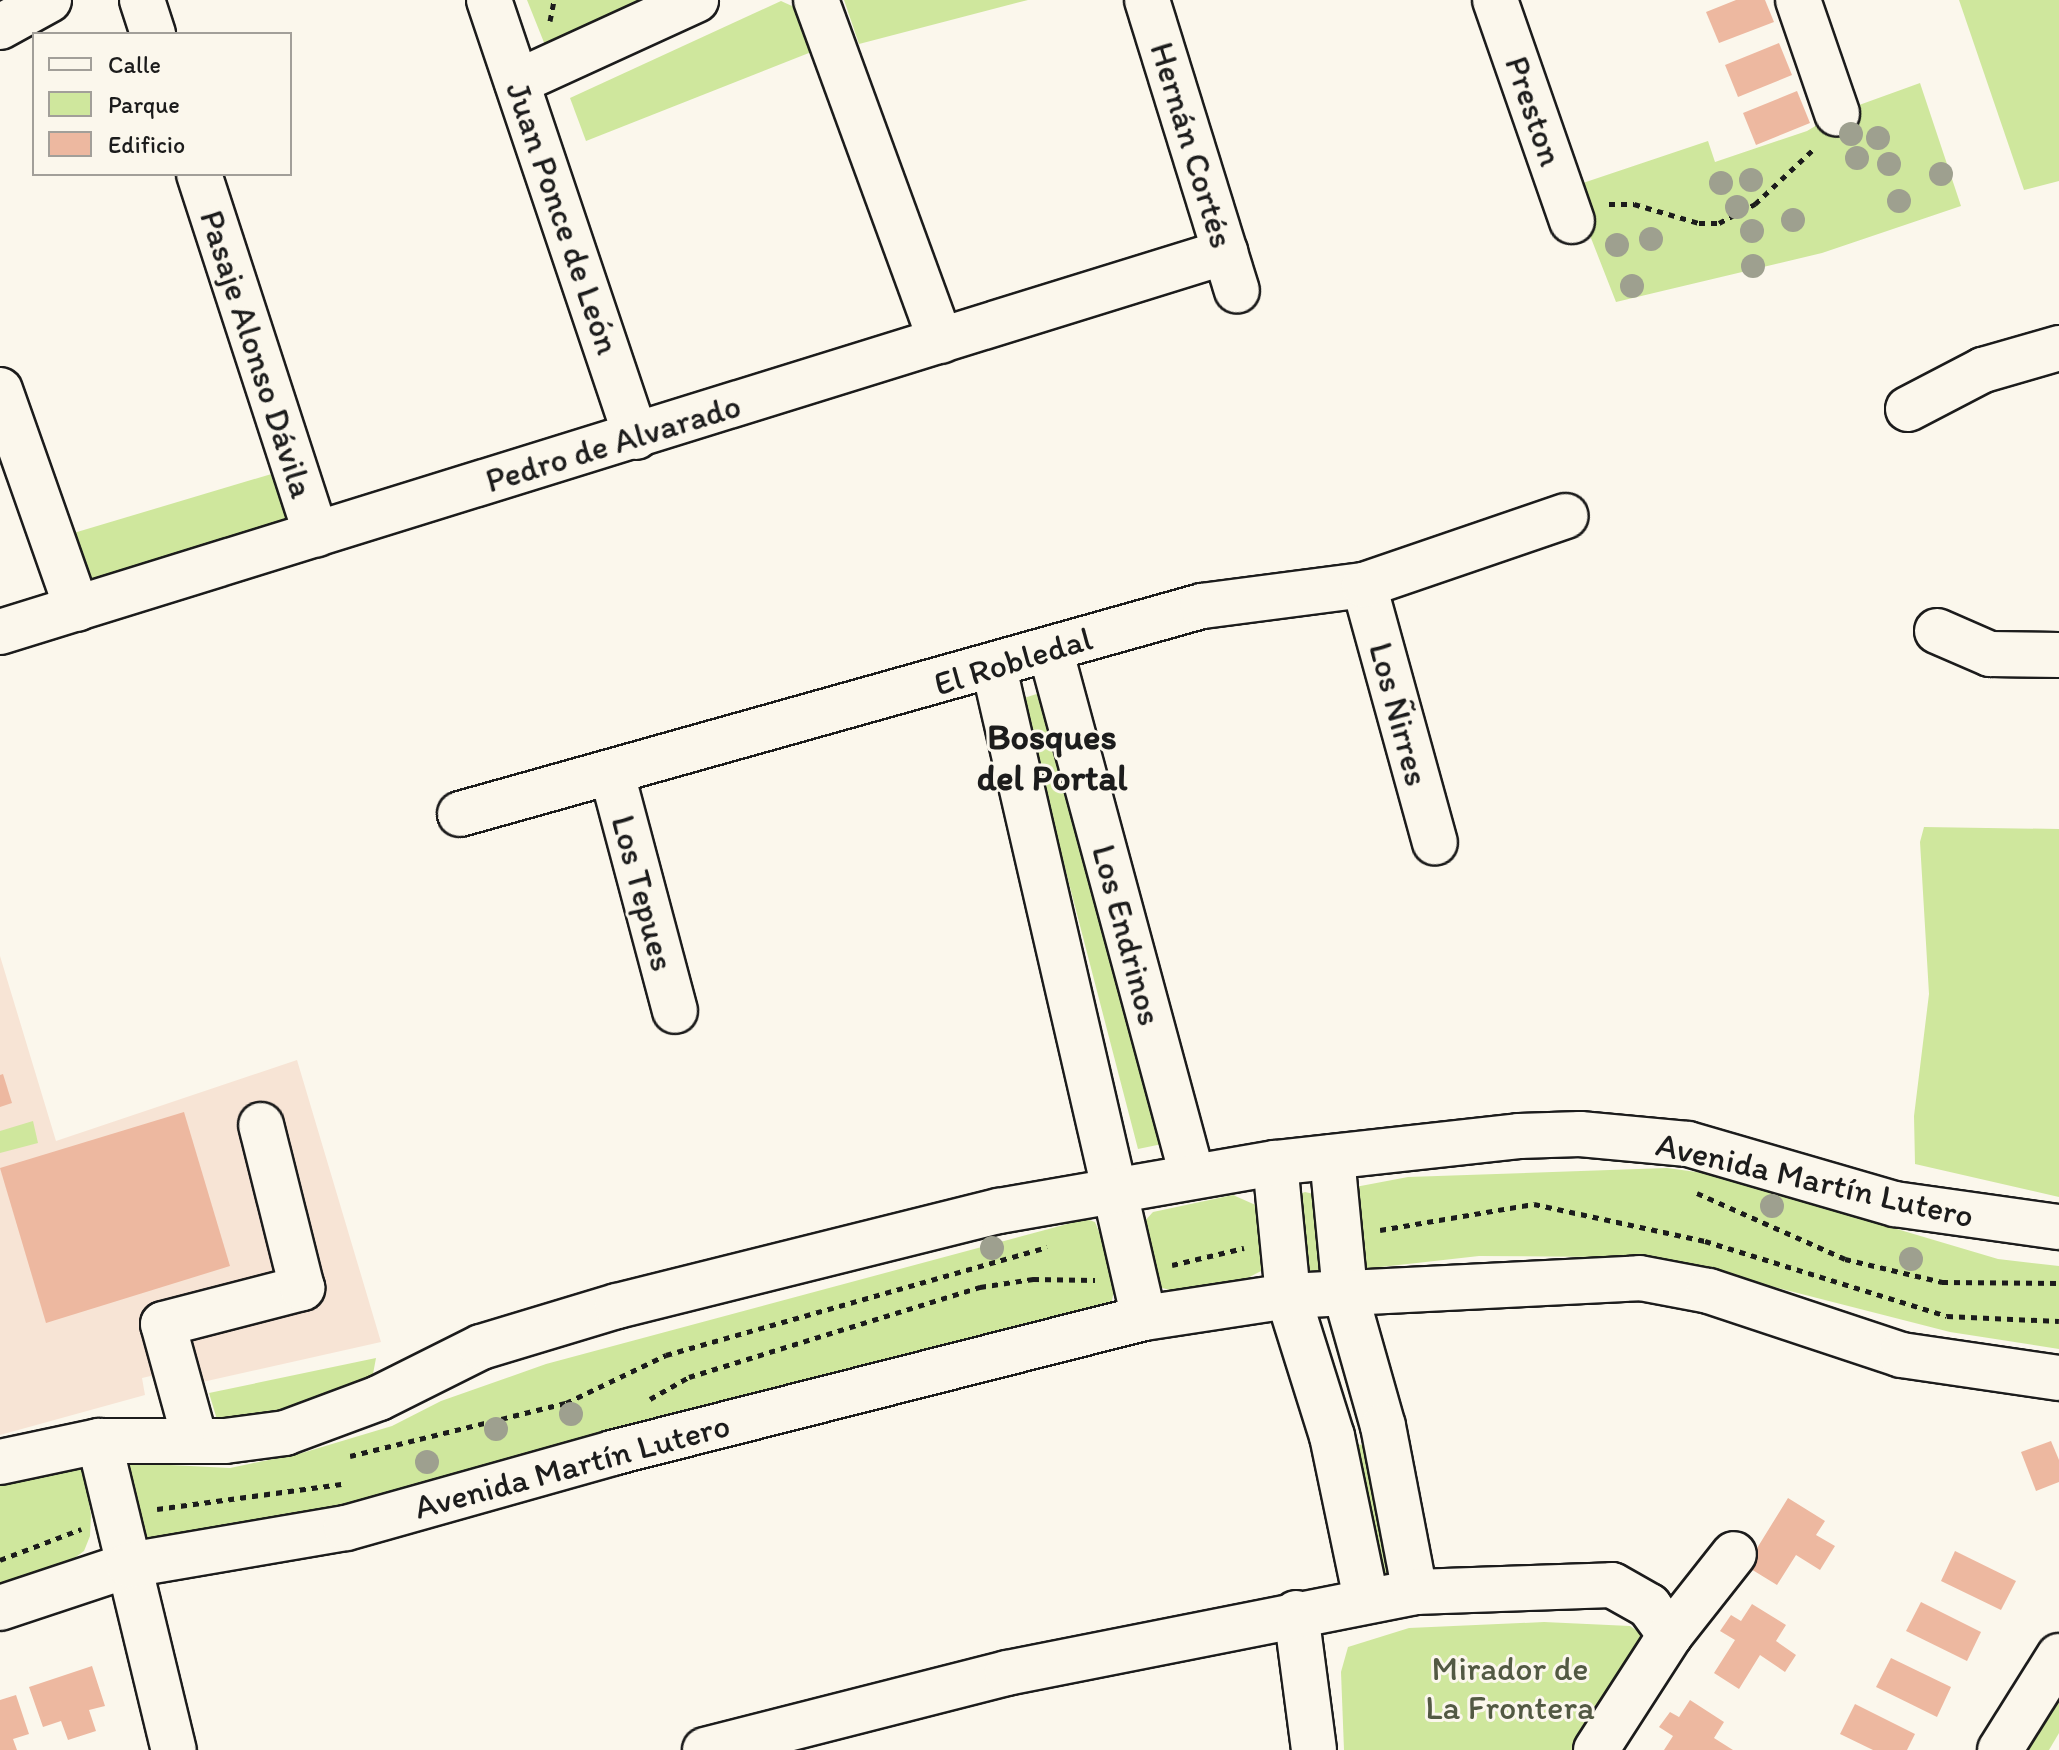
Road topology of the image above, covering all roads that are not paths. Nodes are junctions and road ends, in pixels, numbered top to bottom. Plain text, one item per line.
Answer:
1 (49, 0) edge
2 (142, 0) edge
3 (489, 0) edge
4 (696, 0) edge
5 (816, 0) edge
6 (1147, 0) edge
7 (1495, 0) edge
8 (1798, 0) edge
9 (0, 27) edge
10 (152, 32) edge
11 (517, 82) junction
12 (1837, 113) road end
13 (200, 176) edge
14 (1572, 221) road end
15 (1231, 271) joint
16 (941, 341) junction
17 (2059, 348) edge
18 (0, 390) edge
19 (1908, 409) dead end
20 (636, 437) junction
21 (1565, 516) dead end
22 (316, 534) junction
23 (1364, 585) junction
24 (77, 609) junction
25 (1937, 631) dead end
26 (0, 632) edge
27 (1050, 649) junction
28 (2059, 655) edge
29 (994, 668) junction
30 (612, 774) junction
31 (460, 814) dead end
32 (1435, 842) dead end
33 (675, 1011) dead end
34 (261, 1125) dead end
35 (1332, 1157) junction
36 (1275, 1163) junction
37 (1192, 1175) junction
38 (1116, 1189) junction
39 (2059, 1227) edge
40 (1345, 1292) junction
41 (1288, 1296) junction
42 (1144, 1318) junction
43 (2059, 1378) edge
44 (1383, 1426) junction
45 (1332, 1436) junction
46 (195, 1440) junction
47 (99, 1441) junction
48 (0, 1462) edge
49 (1734, 1554) dead end
50 (129, 1565) junction
51 (1415, 1592) junction
52 (1366, 1599) junction
53 (0, 1608) edge
54 (1296, 1613) junction
55 (1670, 1635) junction
56 (2059, 1656) edge
57 (174, 1750) edge
58 (705, 1750) edge
59 (1314, 1750) edge
60 (1596, 1750) edge
61 (2000, 1750) edge

1 - 9 street
2 - 10 street
3 - 11 street, Juan Ponce de León
4 - 11 street
5 - 16 street
6 - 15 street, Hernán Cortés
7 - 14 street, Preston
8 - 12 street
11 - 20 street, Juan Ponce de León
13 - 22 street, Pasaje Alonso Dávila
15 - 16 street, Pedro de Alvarado
16 - 20 street, Pedro de Alvarado
17 - 19 street
18 - 24 street
20 - 22 street, Pedro de Alvarado
21 - 23 street, El Robledal
22 - 24 street, Pedro de Alvarado
23 - 27 street, El Robledal
23 - 32 street, Los Ñirres
24 - 26 street, Pedro de Alvarado
25 - 28 street
27 - 29 street, El Robledal
27 - 37 street, Los Endrinos
29 - 30 street, El Robledal
29 - 38 street, Los Endrinos
30 - 31 street, El Robledal
30 - 33 street, Los Tepues
34 - 46 street
35 - 36 street, Avenida Martín Lutero
35 - 39 street, Avenida Martín Lutero
35 - 40 street
36 - 37 street, Avenida Martín Lutero
36 - 41 street
37 - 38 street, Avenida Martín Lutero
38 - 42 street
38 - 46 street, Avenida Martín Lutero
40 - 41 street, Avenida Martín Lutero
40 - 43 street, Avenida Martín Lutero
40 - 44 street
41 - 42 street, Avenida Martín Lutero
41 - 45 street
42 - 50 street, Avenida Martín Lutero
44 - 45 street
44 - 51 street
45 - 52 street
46 - 47 street, Avenida Martín Lutero
47 - 48 street, Avenida Martín Lutero
47 - 50 street
49 - 55 street
50 - 53 street, Avenida Martín Lutero
50 - 57 street
51 - 52 street
51 - 55 street
52 - 54 street
54 - 58 street
54 - 59 street
55 - 60 street
56 - 61 street

